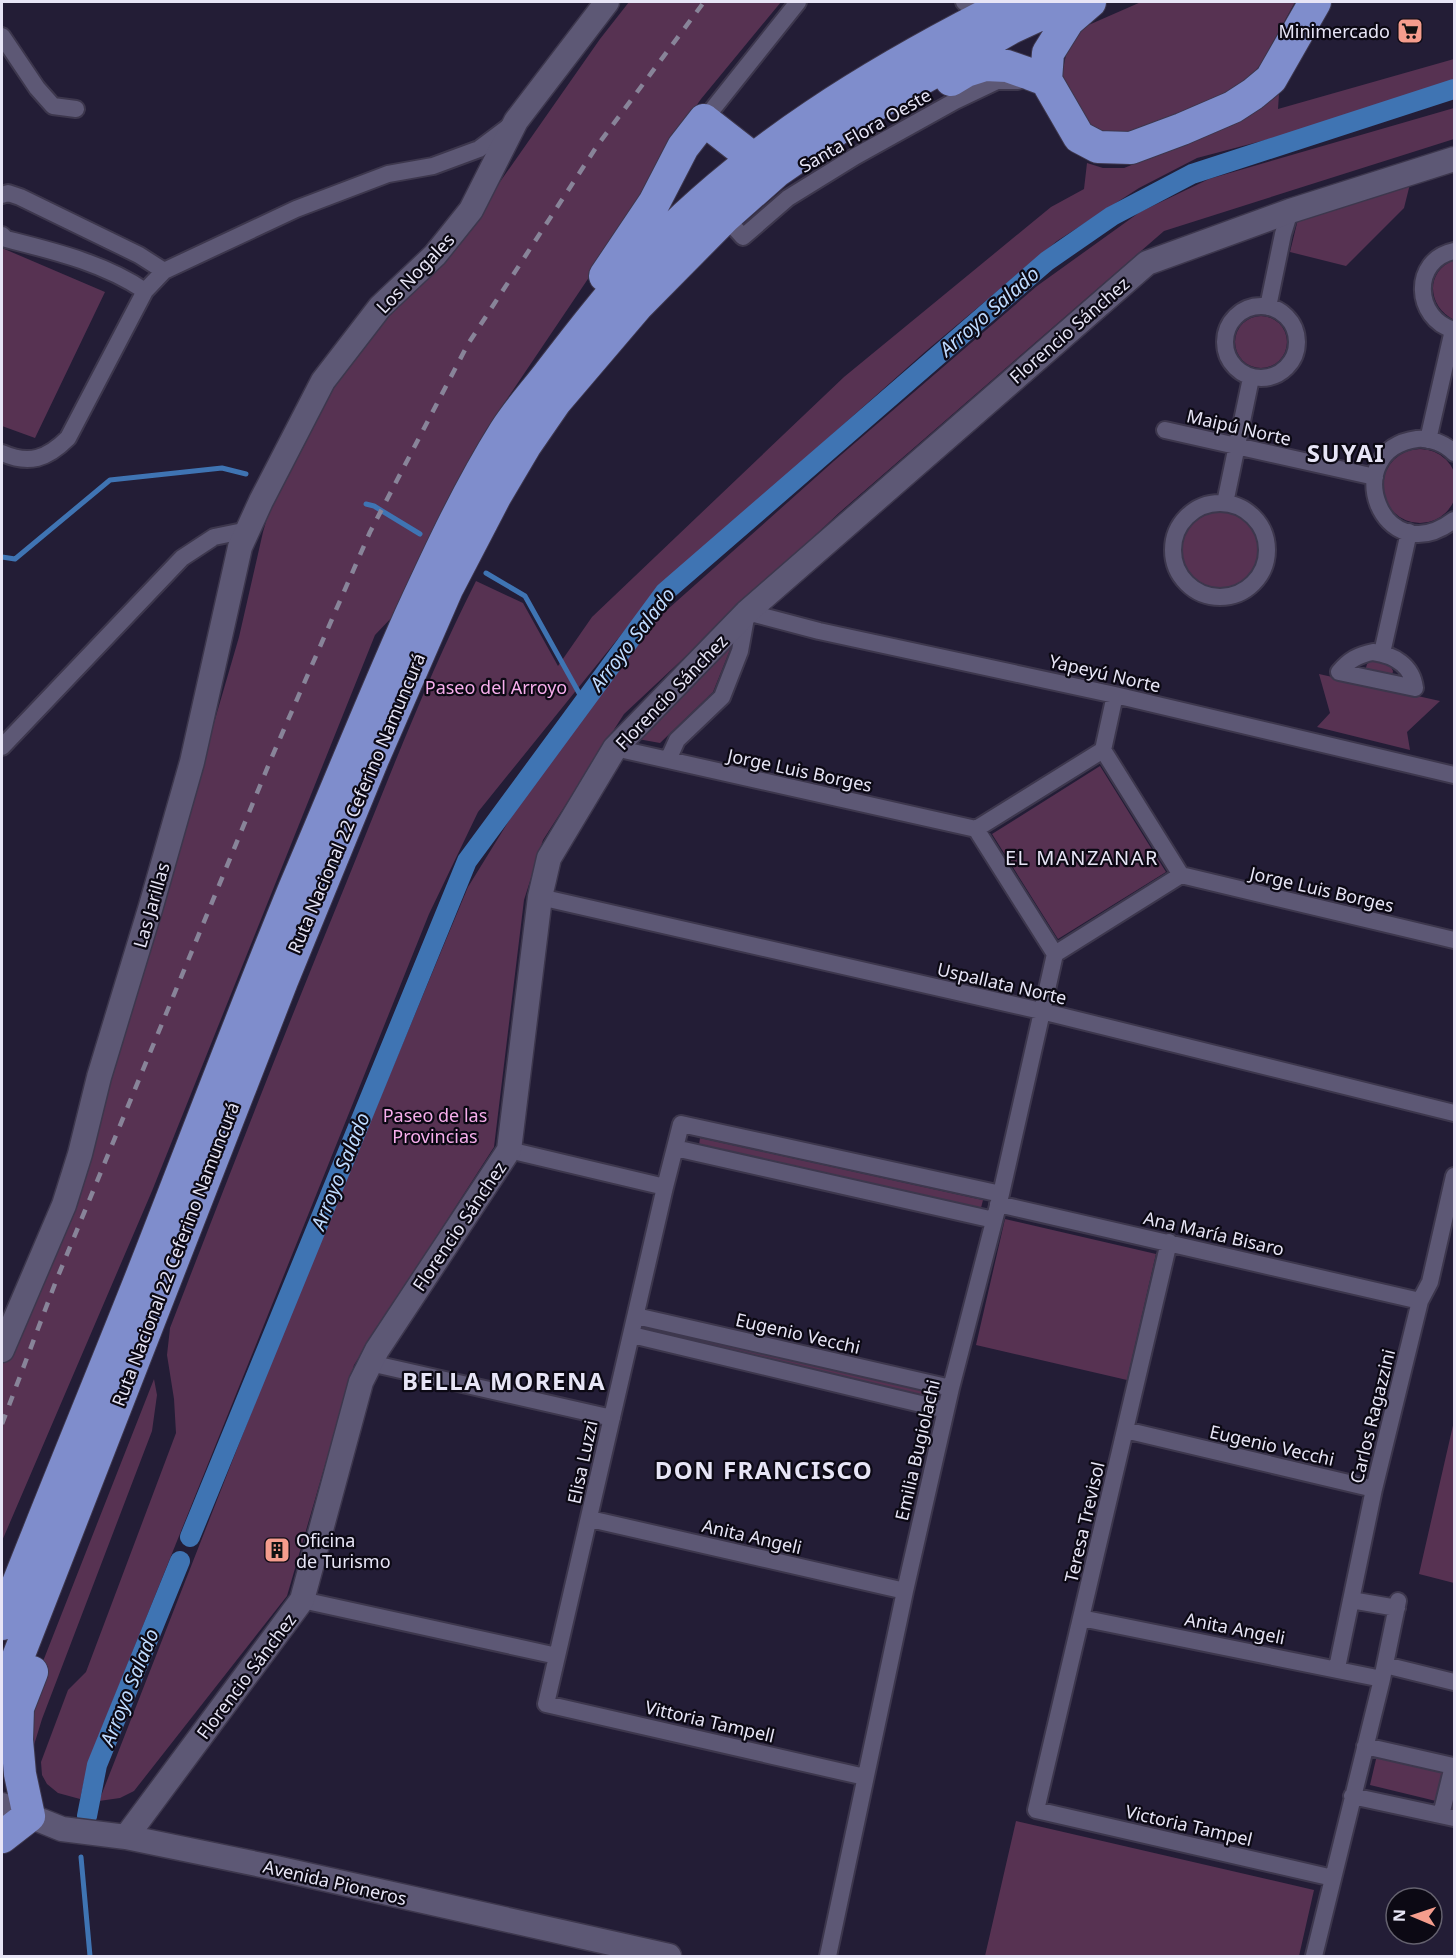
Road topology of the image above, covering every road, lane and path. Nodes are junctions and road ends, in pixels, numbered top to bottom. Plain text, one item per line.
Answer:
1 (607, 2) edge
2 (798, 2) edge
3 (1012, 2) edge
4 (1067, 2) edge
5 (1090, 2) edge
6 (1315, 2) edge
7 (982, 6) edge
8 (2, 36) edge
9 (1046, 80) junction
10 (76, 109) dead end
11 (704, 120) junction
12 (516, 121) junction
13 (1455, 159) edge
14 (766, 165) junction
15 (2, 195) edge
16 (1290, 211) junction
17 (725, 217) junction
18 (2, 236) edge
19 (1455, 250) edge
20 (164, 271) junction
21 (145, 291) junction
22 (1268, 307) junction
23 (1454, 330) edge
24 (1251, 378) junction
25 (507, 427) junction
26 (1165, 430) dead end
27 (1428, 440) junction
28 (1237, 448) junction
29 (2, 453) edge
30 (1455, 453) edge
31 (283, 456) joint
32 (1375, 477) junction
33 (1225, 503) junction
34 (1455, 520) edge
35 (248, 530) junction
36 (1409, 532) junction
37 (747, 612) junction
38 (1382, 653) dead end
39 (1116, 695) junction
40 (2, 747) edge
41 (615, 748) junction
42 (1103, 750) junction
43 (668, 760) junction
44 (1455, 775) edge
45 (976, 829) junction
46 (1181, 875) junction
47 (540, 897) junction
48 (1455, 940) edge
49 (1055, 954) junction
50 (1041, 1011) junction
51 (1455, 1113) edge
52 (681, 1124) joint
53 (675, 1148) junction
54 (509, 1150) junction
55 (1455, 1176) edge
56 (666, 1187) junction
57 (998, 1206) junction
58 (191, 1213) junction
59 (1169, 1242) junction
60 (1420, 1301) junction
61 (636, 1316) junction
62 (632, 1335) junction
63 (2, 1350) edge
64 (370, 1364) junction
65 (951, 1388) junction
66 (946, 1410) junction
67 (612, 1418) junction
68 (1125, 1430) junction
69 (1374, 1489) junction
70 (590, 1519) junction
71 (905, 1591) junction
72 (302, 1600) junction
73 (1351, 1600) junction
74 (1082, 1618) junction
75 (2, 1624) edge
76 (557, 1656) junction
77 (1337, 1668) junction
78 (1383, 1672) junction
79 (1455, 1682) edge
80 (2, 1698) edge
81 (546, 1704) joint
82 (1365, 1746) junction
83 (865, 1777) junction
84 (1352, 1796) junction
85 (15, 1810) edge
86 (1036, 1810) joint
87 (1448, 1817) edge
88 (126, 1837) junction
89 (2, 1838) edge
90 (2, 1855) edge
91 (1333, 1878) junction
92 (669, 1956) edge
93 (828, 1956) edge
94 (1314, 1956) edge

1 - 12 street, Los Nogales
2 - 11 street
3 - 7 highway, Ruta Nacional 22 Ceferino Namuncurá
4 - 14 highway, Ruta Nacional 22 Ceferino Namuncurá
5 - 9 highway
6 - 9 highway
7 - 14 highway, Ruta Nacional 22 Ceferino Namuncurá
8 - 10 street
9 - 14 highway
9 - 17 street, Santa Flora Oeste
11 - 14 highway
11 - 25 highway
12 - 20 street
12 - 31 street, Los Nogales
13 - 16 street, Florencio Sánchez
14 - 17 highway, Ruta Nacional 22 Ceferino Namuncurá
14 - 25 highway, Ruta Nacional 22 Ceferino Namuncurá
15 - 20 street
16 - 22 street
16 - 37 street, Florencio Sánchez
17 - 58 highway, Ruta Nacional 22 Ceferino Namuncurá
18 - 21 street
19 - 23 street
20 - 21 street
21 - 29 street
22 - 24 street
22 - 24 street
23 - 27 street
24 - 28 street
25 - 75 highway, Ruta Nacional 22 Ceferino Namuncurá
26 - 28 street, Maipú Norte
27 - 30 street
27 - 32 street
28 - 32 street, Maipú Norte
28 - 33 street
31 - 35 street, Las Jarillas
32 - 36 street
33 - 33 street
34 - 36 street
35 - 40 street
35 - 63 street, Las Jarillas
36 - 38 street
37 - 39 street, Yapeyú Norte
37 - 41 street, Florencio Sánchez
37 - 43 street, Florencio Sánchez
39 - 42 street
39 - 44 street, Yapeyú Norte
41 - 43 street, Jorge Luis Borges
41 - 47 street, Florencio Sánchez
42 - 45 street
42 - 46 street
43 - 45 street, Jorge Luis Borges
45 - 49 street
46 - 48 street, Jorge Luis Borges
46 - 49 street
47 - 50 street, Uspallata Norte
47 - 54 street, Florencio Sánchez
49 - 50 street, Emilia Bugiolachi
50 - 51 street, Uspallata Norte
50 - 57 street, Emilia Bugiolachi
52 - 53 street, Elisa Luzzi
52 - 57 street, Ana María Bisaro
53 - 56 street, Elisa Luzzi
53 - 57 street, Ana María Bisaro
54 - 56 street
54 - 64 street, Florencio Sánchez
55 - 60 street, Carlos Ragazzini
56 - 61 street, Elisa Luzzi
57 - 59 street, Ana María Bisaro
57 - 65 street, Emilia Bugiolachi
58 - 80 highway, Ruta Nacional 22 Ceferino Namuncurá
58 - 85 highway
59 - 60 street, Ana María Bisaro
59 - 68 street, Teresa Trevisol
60 - 69 street, Carlos Ragazzini
61 - 62 street, Elisa Luzzi
61 - 65 street, Eugenio Vecchi
62 - 66 street
62 - 67 street, Elisa Luzzi
64 - 67 street
64 - 72 street, Florencio Sánchez
65 - 66 street, Emilia Bugiolachi
66 - 71 street, Emilia Bugiolachi
67 - 70 street, Elisa Luzzi
68 - 69 street, Eugenio Vecchi
68 - 74 street, Teresa Trevisol
69 - 73 street, Carlos Ragazzini
70 - 71 street, Anita Angeli
70 - 76 street, Elisa Luzzi
71 - 83 street, Emilia Bugiolachi
72 - 76 street
72 - 88 street, Florencio Sánchez
73 - 77 street, Carlos Ragazzini
73 - 78 street
74 - 77 street, Anita Angeli
74 - 86 street, Teresa Trevisol
76 - 81 street, Elisa Luzzi
77 - 78 street, Anita Angeli
78 - 79 street, Anita Angeli
78 - 82 street
81 - 83 street, Vittoria Tampell
82 - 84 street
82 - 87 street
83 - 93 street, Emilia Bugiolachi
84 - 87 street
84 - 91 street
85 - 88 street, Avenida Pioneros
85 - 89 highway
85 - 90 street
86 - 91 street, Victoria Tampel
88 - 92 street, Avenida Pioneros
91 - 94 street

